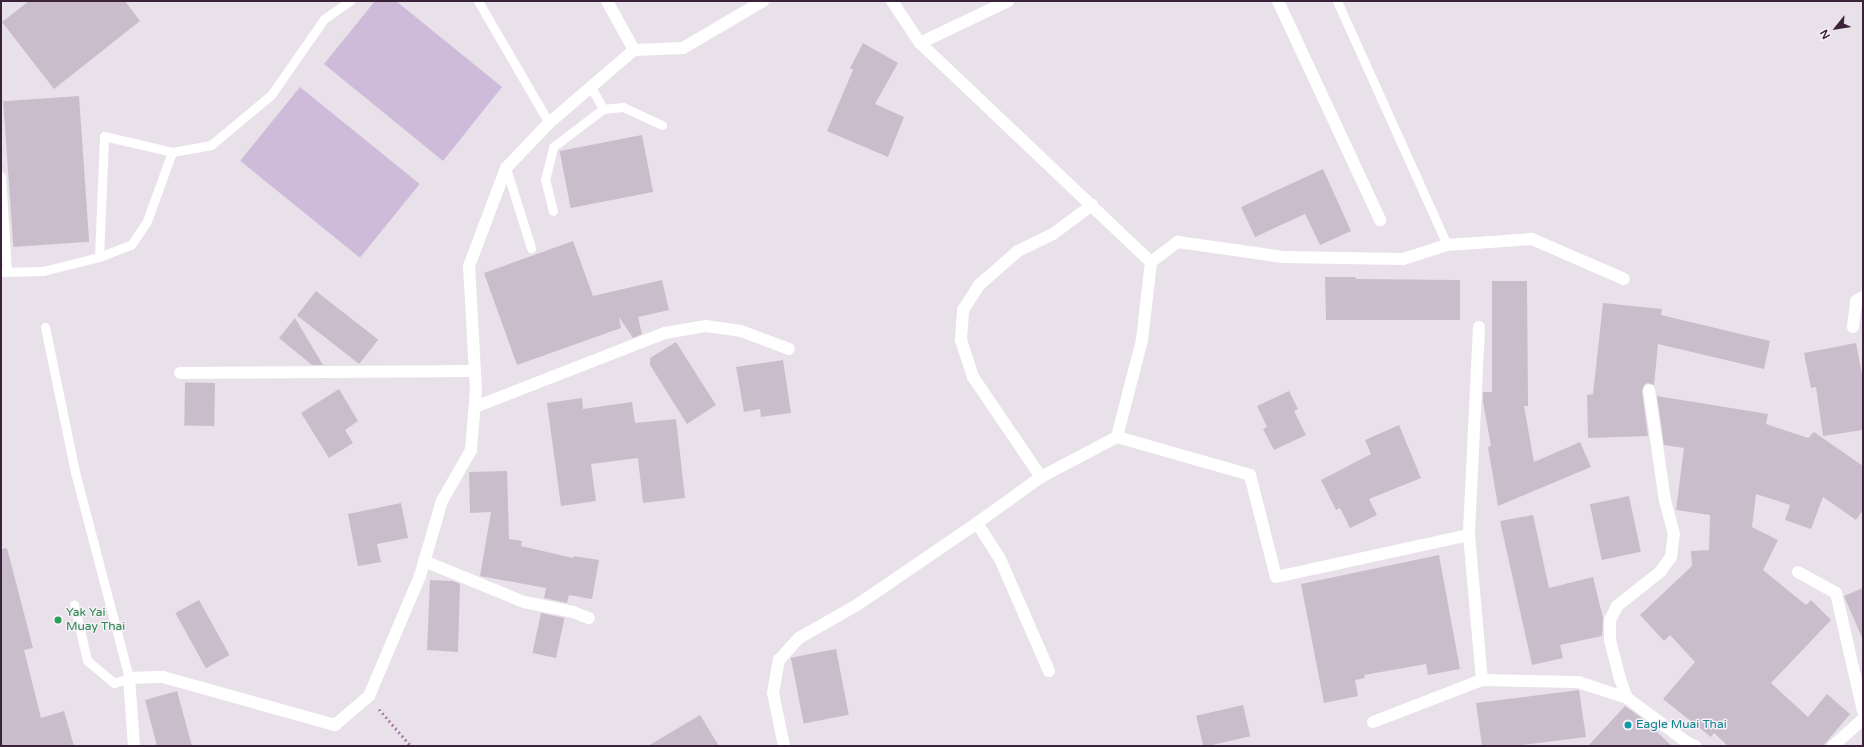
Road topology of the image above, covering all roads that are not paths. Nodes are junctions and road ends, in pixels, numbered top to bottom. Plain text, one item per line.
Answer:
1 (350, 1) edge
2 (478, 1) edge
3 (607, 1) edge
4 (763, 1) edge
5 (892, 1) edge
6 (1008, 1) edge
7 (1278, 1) edge
8 (1337, 1) edge
9 (920, 43) junction
10 (634, 50) junction
11 (591, 87) junction
12 (603, 109) junction
13 (549, 123) junction
14 (662, 126) dead end
15 (172, 152) junction
16 (506, 168) junction
17 (1, 176) edge
18 (1092, 205) junction
19 (553, 211) dead end
20 (1380, 220) dead end
21 (1447, 246) junction
22 (531, 248) dead end
23 (98, 257) junction
24 (1151, 262) junction
25 (4, 272) edge
26 (1624, 279) dead end
27 (1863, 297) edge
28 (45, 327) dead end
29 (1479, 327) dead end
30 (1853, 328) dead end
31 (789, 348) dead end
32 (475, 371) junction
33 (180, 373) dead end
34 (1648, 390) dead end
35 (475, 407) junction
36 (1117, 438) junction
37 (1041, 477) junction
38 (977, 522) junction
39 (1469, 535) junction
40 (424, 561) junction
41 (1798, 572) dead end
42 (74, 604) dead end
43 (589, 618) dead end
44 (1050, 671) dead end
45 (130, 678) junction
46 (1482, 680) junction
47 (1628, 698) junction
48 (1863, 711) edge
49 (1863, 719) edge
50 (1373, 722) dead end
51 (1690, 745) edge
52 (134, 746) edge
53 (784, 746) edge
54 (1833, 746) edge

1 - 15 lane
2 - 13 lane
3 - 10 street
4 - 10 street
5 - 9 street
6 - 9 street
7 - 20 street
8 - 21 lane
9 - 18 street
10 - 11 street
11 - 12 lane
11 - 13 street
12 - 14 lane
12 - 19 lane
13 - 16 street
15 - 23 lane
15 - 23 lane
16 - 22 lane
16 - 32 street
17 - 25 lane
18 - 24 street
18 - 37 street
21 - 24 street
21 - 26 street
23 - 25 lane
24 - 36 street
27 - 30 street
28 - 45 lane
29 - 39 street
31 - 35 street
32 - 33 street
32 - 35 street
34 - 47 street
35 - 40 street
36 - 37 street
36 - 39 street
37 - 38 street
38 - 44 street
38 - 53 street
39 - 46 street
40 - 43 street
40 - 45 street
41 - 48 street
42 - 45 lane
45 - 52 street
46 - 47 street
46 - 50 street
47 - 51 street
49 - 54 street

